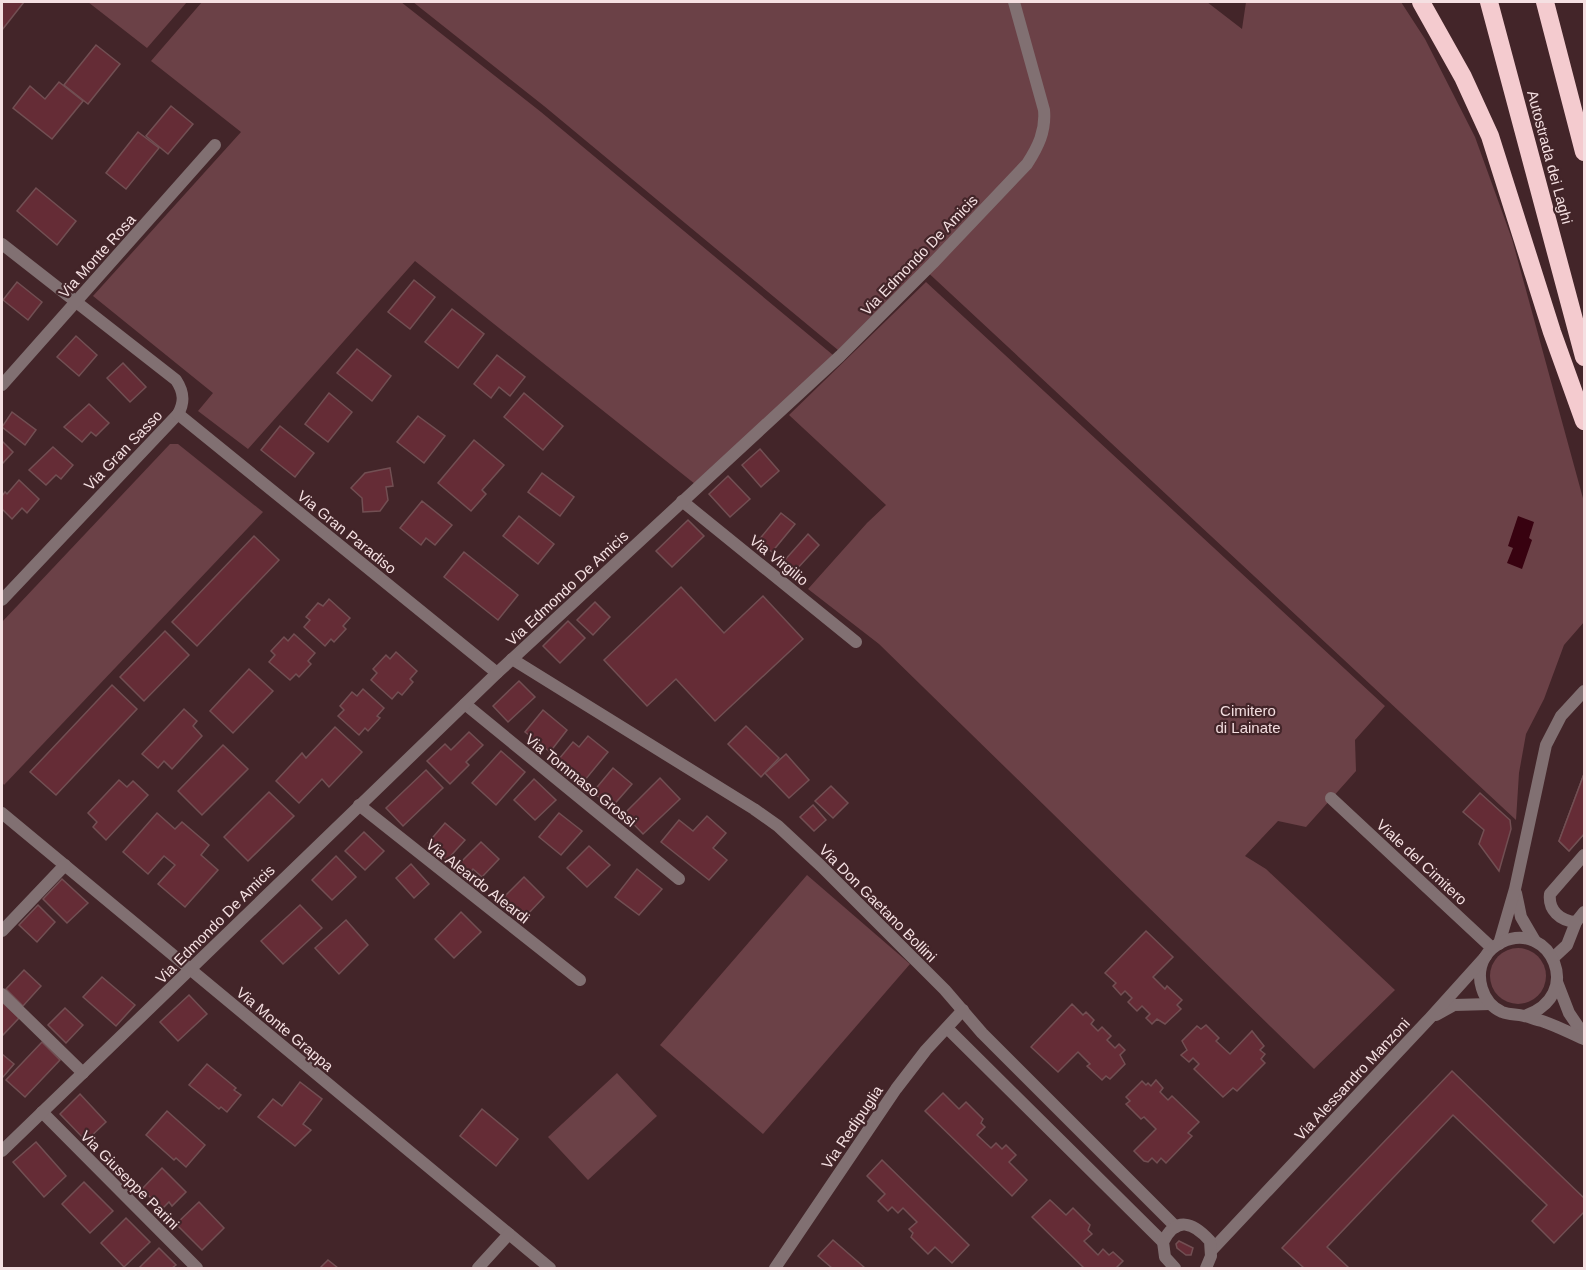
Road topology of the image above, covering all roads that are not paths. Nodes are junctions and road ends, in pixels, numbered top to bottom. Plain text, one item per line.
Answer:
1 (1014, 2) edge
2 (1421, 2) edge
3 (1490, 2) edge
4 (1547, 5) edge
5 (215, 145) dead end
6 (1584, 152) edge
7 (2, 244) edge
8 (77, 302) junction
9 (1584, 357) edge
10 (2, 386) edge
11 (178, 414) junction
12 (1584, 421) edge
13 (682, 501) junction
14 (2, 600) edge
15 (856, 642) dead end
16 (512, 659) junction
17 (497, 673) junction
18 (1584, 691) edge
19 (465, 704) junction
20 (1331, 798) dead end
21 (359, 805) junction
22 (2, 813) edge
23 (1584, 855) edge
24 (65, 865) junction
25 (679, 879) dead end
26 (1515, 889) junction
27 (1580, 917) edge
28 (2, 931) edge
29 (1535, 941) junction
30 (1492, 949) junction
31 (1553, 958) junction
32 (190, 969) junction
33 (580, 980) dead end
34 (1557, 982) junction
35 (2, 994) edge
36 (1490, 1004) junction
37 (963, 1010) junction
38 (1524, 1016) junction
39 (1430, 1018) junction
40 (947, 1028) junction
41 (1584, 1037) edge
42 (83, 1073) junction
43 (42, 1113) junction
44 (2, 1150) edge
45 (1238, 1221) junction
46 (1176, 1227) junction
47 (509, 1234) junction
48 (1205, 1236) junction
49 (1163, 1242) junction
50 (1211, 1251) junction
51 (197, 1269) edge
52 (478, 1269) edge
53 (550, 1269) edge
54 (775, 1269) edge
55 (1175, 1269) edge
56 (1206, 1269) edge

1 - 13 street, Via Edmondo De Amicis
2 - 12 highway
3 - 9 highway, Autostrada dei Laghi
4 - 6 highway
5 - 8 street, Via Monte Rosa
7 - 8 street, Via Gran Sasso
8 - 10 street, Via Monte Rosa
8 - 11 street, Via Gran Sasso
11 - 14 street, Via Gran Sasso
11 - 17 street, Via Gran Paradiso
13 - 15 street, Via Virgilio
13 - 16 street, Via Edmondo De Amicis
16 - 17 street, Via Edmondo De Amicis
16 - 37 street, Via Don Gaetano Bollini
17 - 19 street, Via Edmondo De Amicis
18 - 26 street, Via Alessandro Manzoni
19 - 21 street, Via Edmondo De Amicis
19 - 25 street, Via Tommaso Grossi
20 - 30 street, Viale del Cimitero
21 - 32 street, Via Edmondo De Amicis
21 - 33 street, Via Aleardo Aleardi
22 - 24 street, Via Monte Grappa
23 - 27 street
24 - 28 street
24 - 32 street, Via Monte Grappa
26 - 29 street
26 - 30 street, Via Alessandro Manzoni
27 - 31 street
29 - 30 street
29 - 31 street
30 - 36 street
30 - 39 street, Via Alessandro Manzoni
31 - 34 street
32 - 42 street, Via Edmondo De Amicis
32 - 47 street, Via Monte Grappa
34 - 38 street
34 - 41 street
35 - 42 street
36 - 38 street
36 - 39 street
37 - 40 street, Via Redipuglia
37 - 46 street, Via Don Gaetano Bollini
38 - 41 street
39 - 45 street, Via Alessandro Manzoni
40 - 49 street
40 - 54 street, Via Redipuglia
42 - 43 street, Via Edmondo De Amicis
43 - 44 street, Via Edmondo De Amicis
43 - 51 street, Via Giuseppe Parini
45 - 48 street, Via Alessandro Manzoni
45 - 50 street, Via Alessandro Manzoni
46 - 48 street
46 - 49 street
47 - 52 street
47 - 53 street, Via Monte Grappa
48 - 50 street
49 - 55 street
50 - 56 street

